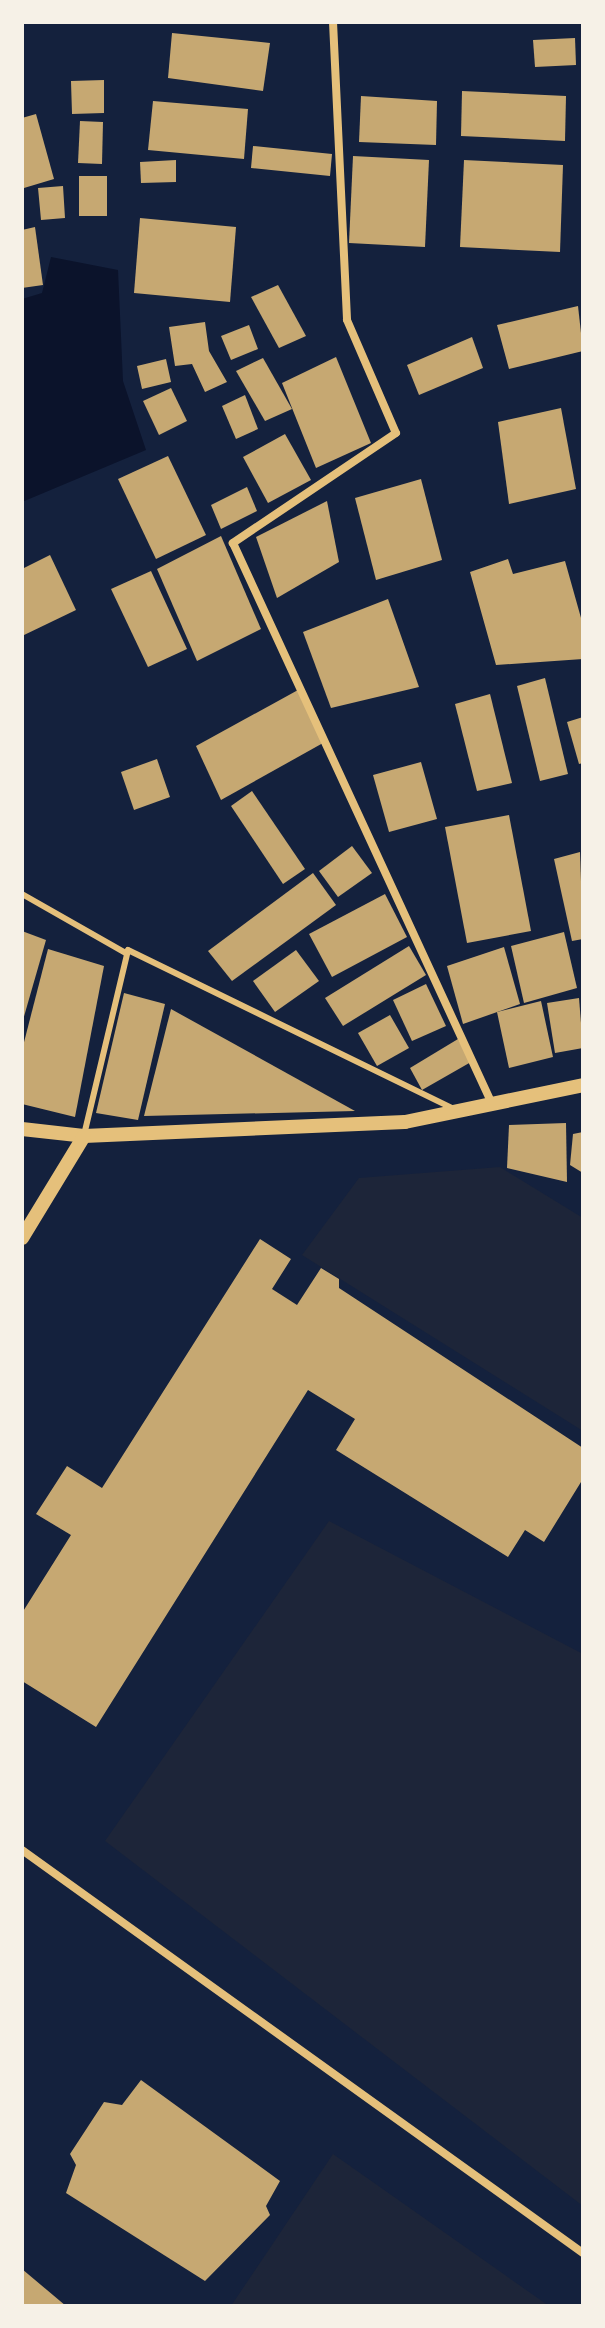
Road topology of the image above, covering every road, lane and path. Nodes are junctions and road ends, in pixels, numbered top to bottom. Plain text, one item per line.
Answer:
1 (333, 22) edge
2 (22, 894) edge
3 (583, 1085) edge
4 (91, 1105) junction
5 (494, 1107) junction
6 (461, 1112) junction
7 (22, 1129) edge
8 (84, 1136) junction
9 (22, 1238) edge
10 (22, 1850) edge
11 (583, 2253) edge

1 - 5 street
2 - 4 lane
3 - 5 street
4 - 6 lane
4 - 8 lane
5 - 6 street
6 - 8 street
7 - 8 street
8 - 9 street
10 - 11 street

